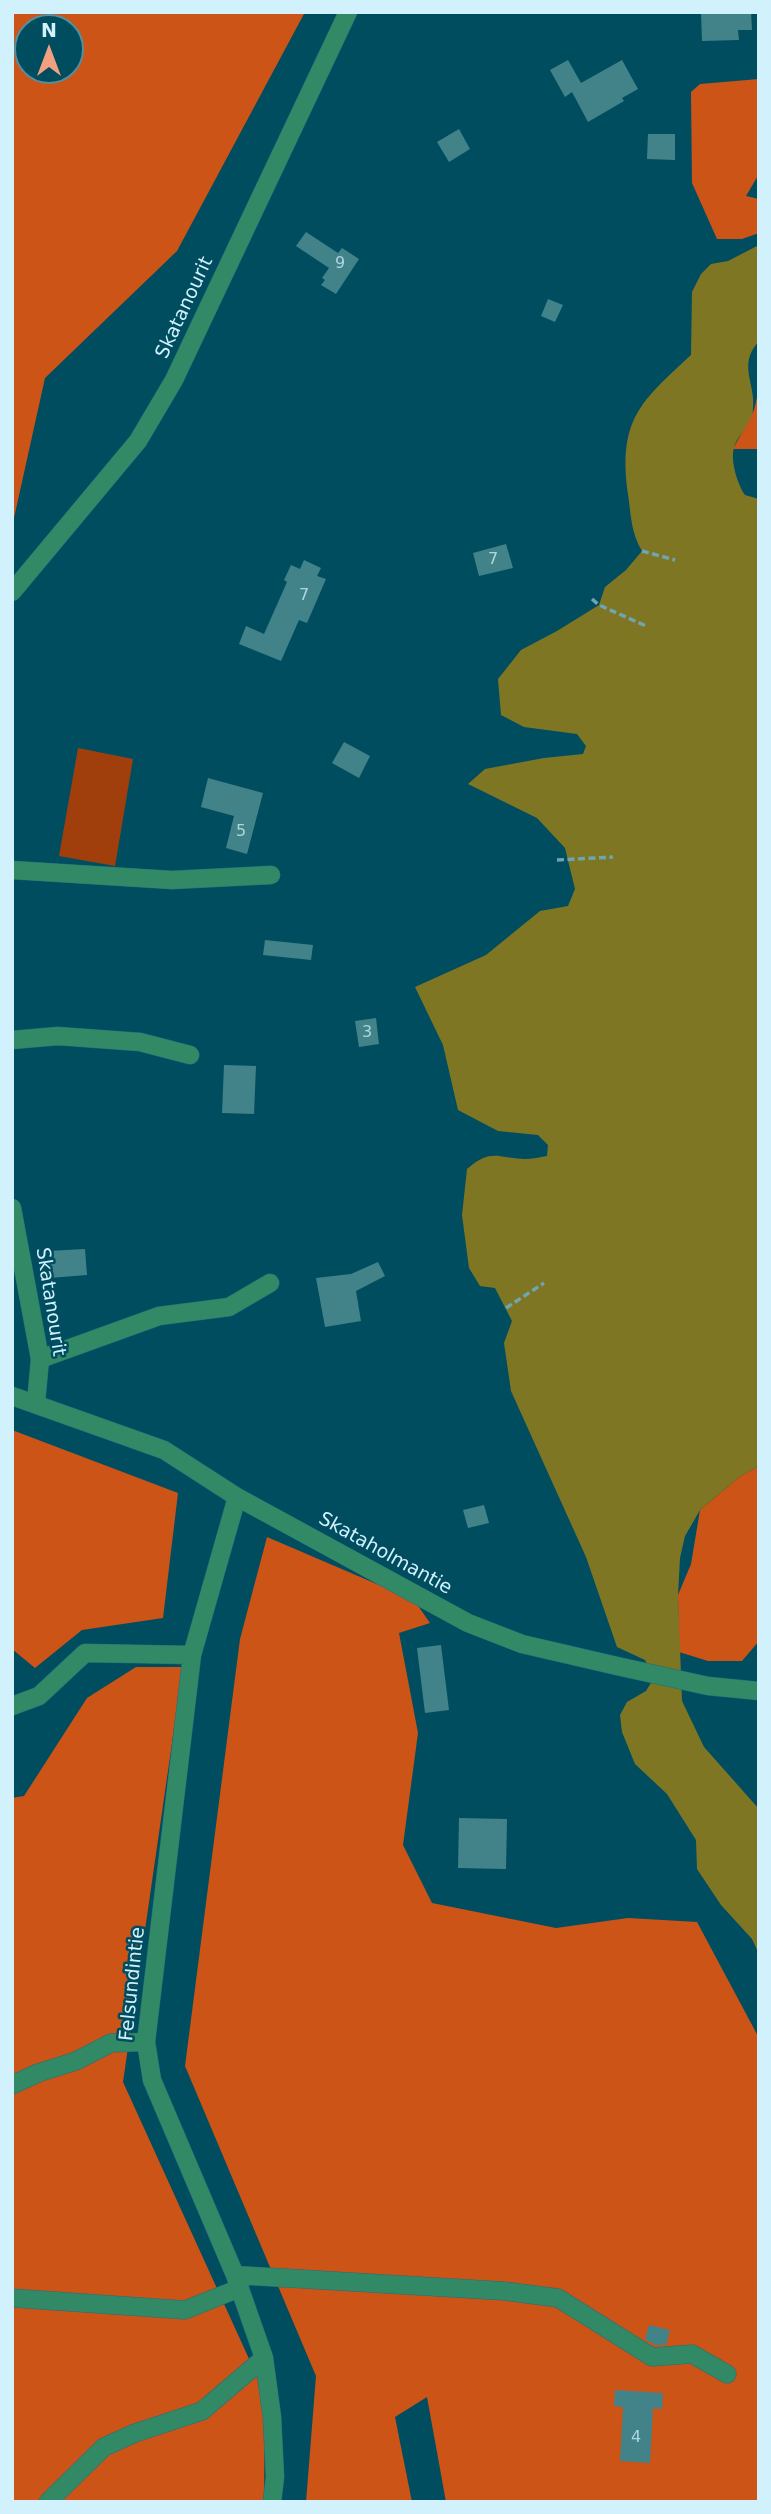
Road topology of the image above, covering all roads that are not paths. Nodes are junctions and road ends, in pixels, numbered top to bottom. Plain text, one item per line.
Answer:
1 (348, 12) edge
2 (12, 592) edge
3 (12, 870) edge
4 (271, 875) dead end
5 (12, 1040) edge
6 (190, 1055) dead end
7 (12, 1208) edge
8 (270, 1283) dead end
9 (40, 1359) junction
10 (12, 1396) edge
11 (36, 1403) junction
12 (237, 1497) junction
13 (192, 1655) junction
14 (759, 1691) edge
15 (12, 1706) edge
16 (146, 2042) junction
17 (12, 2085) edge
18 (238, 2281) junction
19 (12, 2298) edge
20 (264, 2358) junction
21 (727, 2374) dead end
22 (48, 2502) edge
23 (272, 2502) edge

1 - 2 street, Skatanourit
3 - 4 street
5 - 6 street
7 - 9 street, Skatanourit
8 - 9 street
9 - 11 street, Skatanourit
10 - 11 street, Skataholmantie
11 - 12 street, Skataholmantie
12 - 13 street, Felsundintie
12 - 14 street, Skataholmantie
13 - 15 street
13 - 16 street, Felsundintie
16 - 17 street
16 - 18 street, Felsundintie
18 - 19 street
18 - 20 street, Felsundintie
18 - 21 street
20 - 22 street
20 - 23 street, Felsundintie

